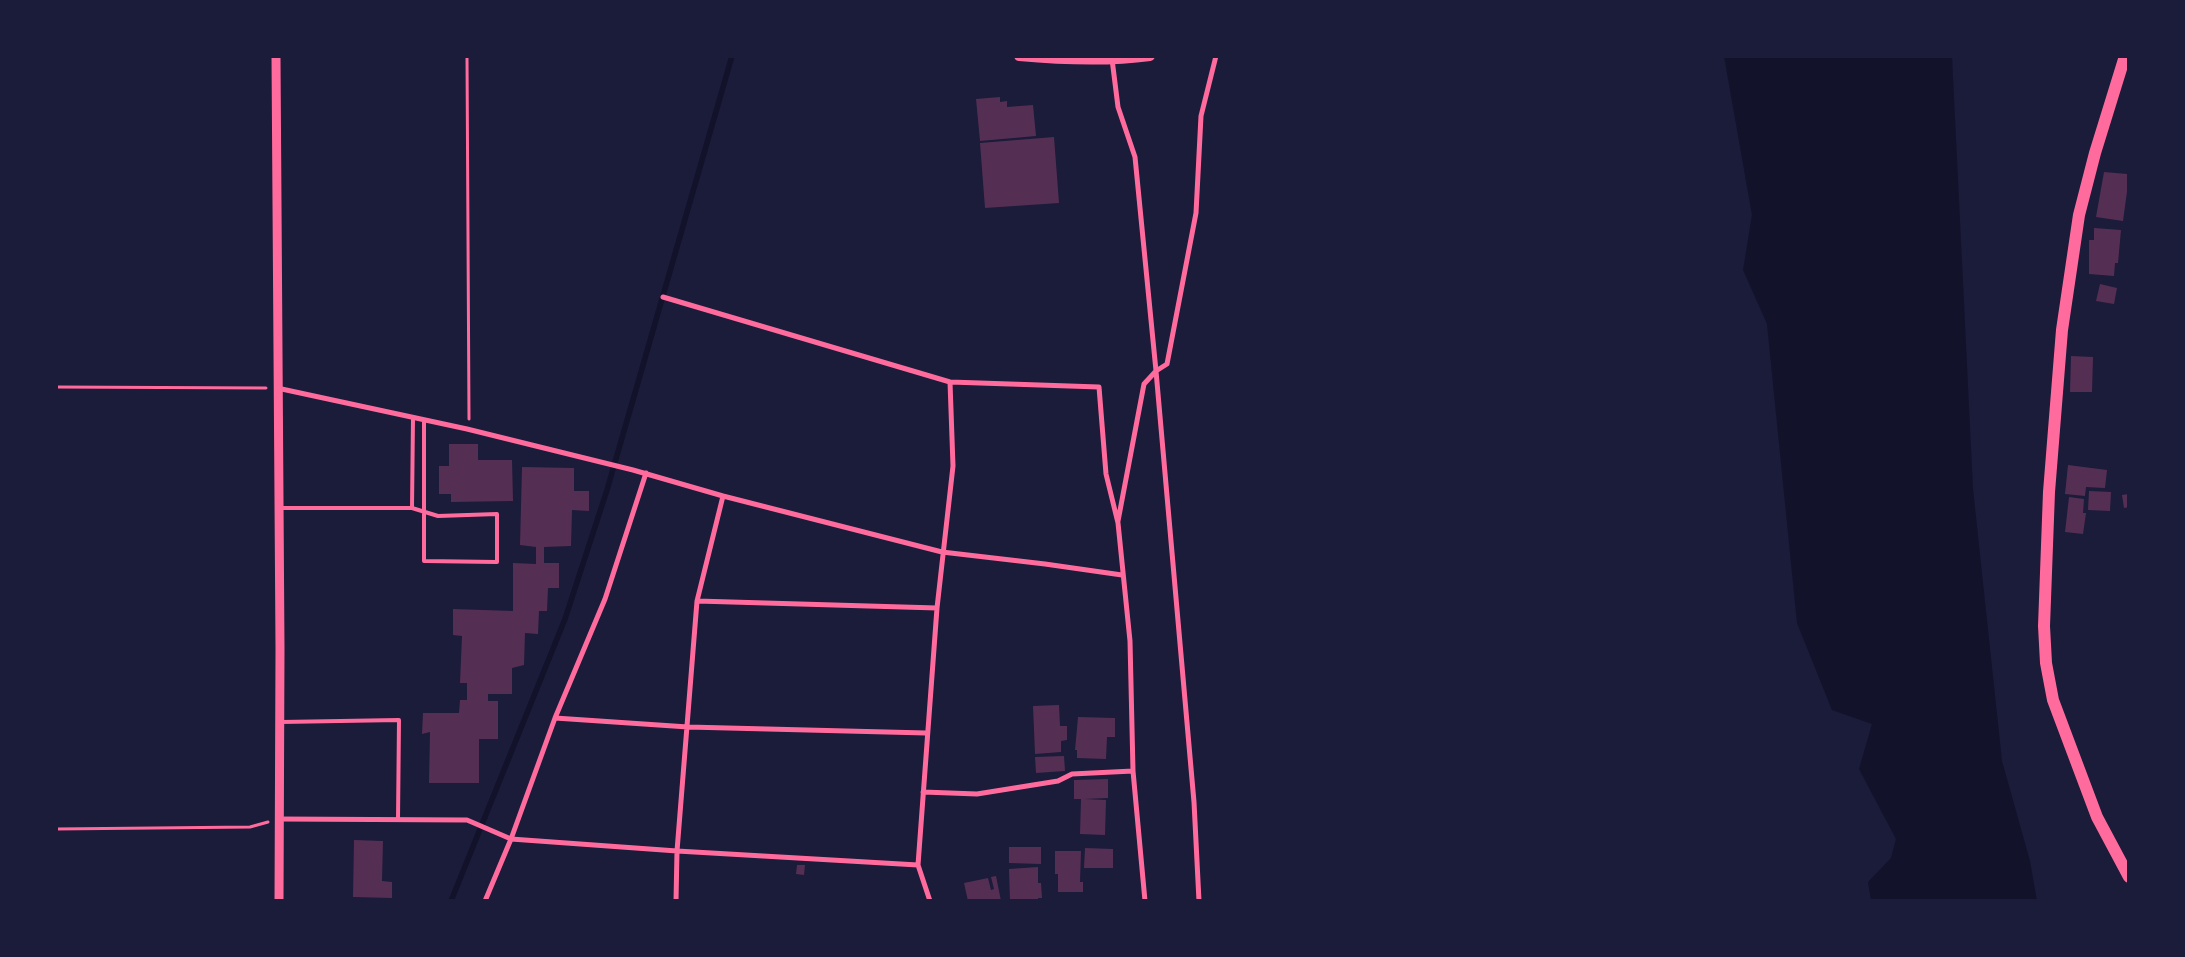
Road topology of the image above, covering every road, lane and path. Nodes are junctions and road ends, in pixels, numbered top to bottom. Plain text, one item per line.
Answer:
1 (276, 56) edge
2 (467, 56) edge
3 (1019, 56) edge
4 (1216, 56) edge
5 (2125, 56) edge
6 (1145, 57) edge
7 (1112, 58) edge
8 (663, 297) dead end
9 (1156, 371) junction
10 (950, 382) junction
11 (56, 387) edge
12 (277, 388) junction
13 (413, 418) junction
14 (424, 420) junction
15 (467, 429) junction
16 (646, 473) junction
17 (723, 496) junction
18 (279, 508) junction
19 (412, 508) junction
20 (425, 512) junction
21 (1118, 523) junction
22 (942, 552) junction
23 (1122, 576) junction
24 (698, 601) junction
25 (937, 608) junction
26 (555, 718) junction
27 (280, 722) junction
28 (688, 727) junction
29 (926, 733) junction
30 (1133, 770) junction
31 (923, 792) junction
32 (279, 819) junction
33 (398, 820) junction
34 (56, 829) edge
35 (511, 839) junction
36 (677, 851) junction
37 (918, 865) junction
38 (2129, 877) edge
39 (279, 901) edge
40 (485, 901) edge
41 (676, 901) edge
42 (930, 901) edge
43 (1145, 901) edge
44 (1199, 901) edge

1 - 12 street
2 - 15 path
3 - 7 main road
4 - 9 street
5 - 38 main road
6 - 7 main road
7 - 9 street
8 - 10 street
9 - 21 street
9 - 44 street
10 - 21 street
10 - 22 street
11 - 12 path
12 - 13 street
12 - 18 street
13 - 14 street
13 - 19 lane
14 - 15 street
14 - 20 lane
15 - 16 street
16 - 17 street
16 - 26 street
17 - 22 street
17 - 24 street
18 - 19 lane
18 - 27 street
19 - 20 lane
20 - 20 lane
21 - 23 street
22 - 23 street
22 - 25 street
23 - 30 street
24 - 25 street
24 - 28 street
25 - 29 street
26 - 28 street
26 - 35 street
27 - 32 street
27 - 33 lane
28 - 29 street
28 - 36 street
29 - 31 street
30 - 31 street
30 - 43 street
31 - 37 street
32 - 33 street
32 - 34 path
32 - 39 street
33 - 35 street
35 - 36 street
35 - 40 street
36 - 37 street
36 - 41 street
37 - 42 street

